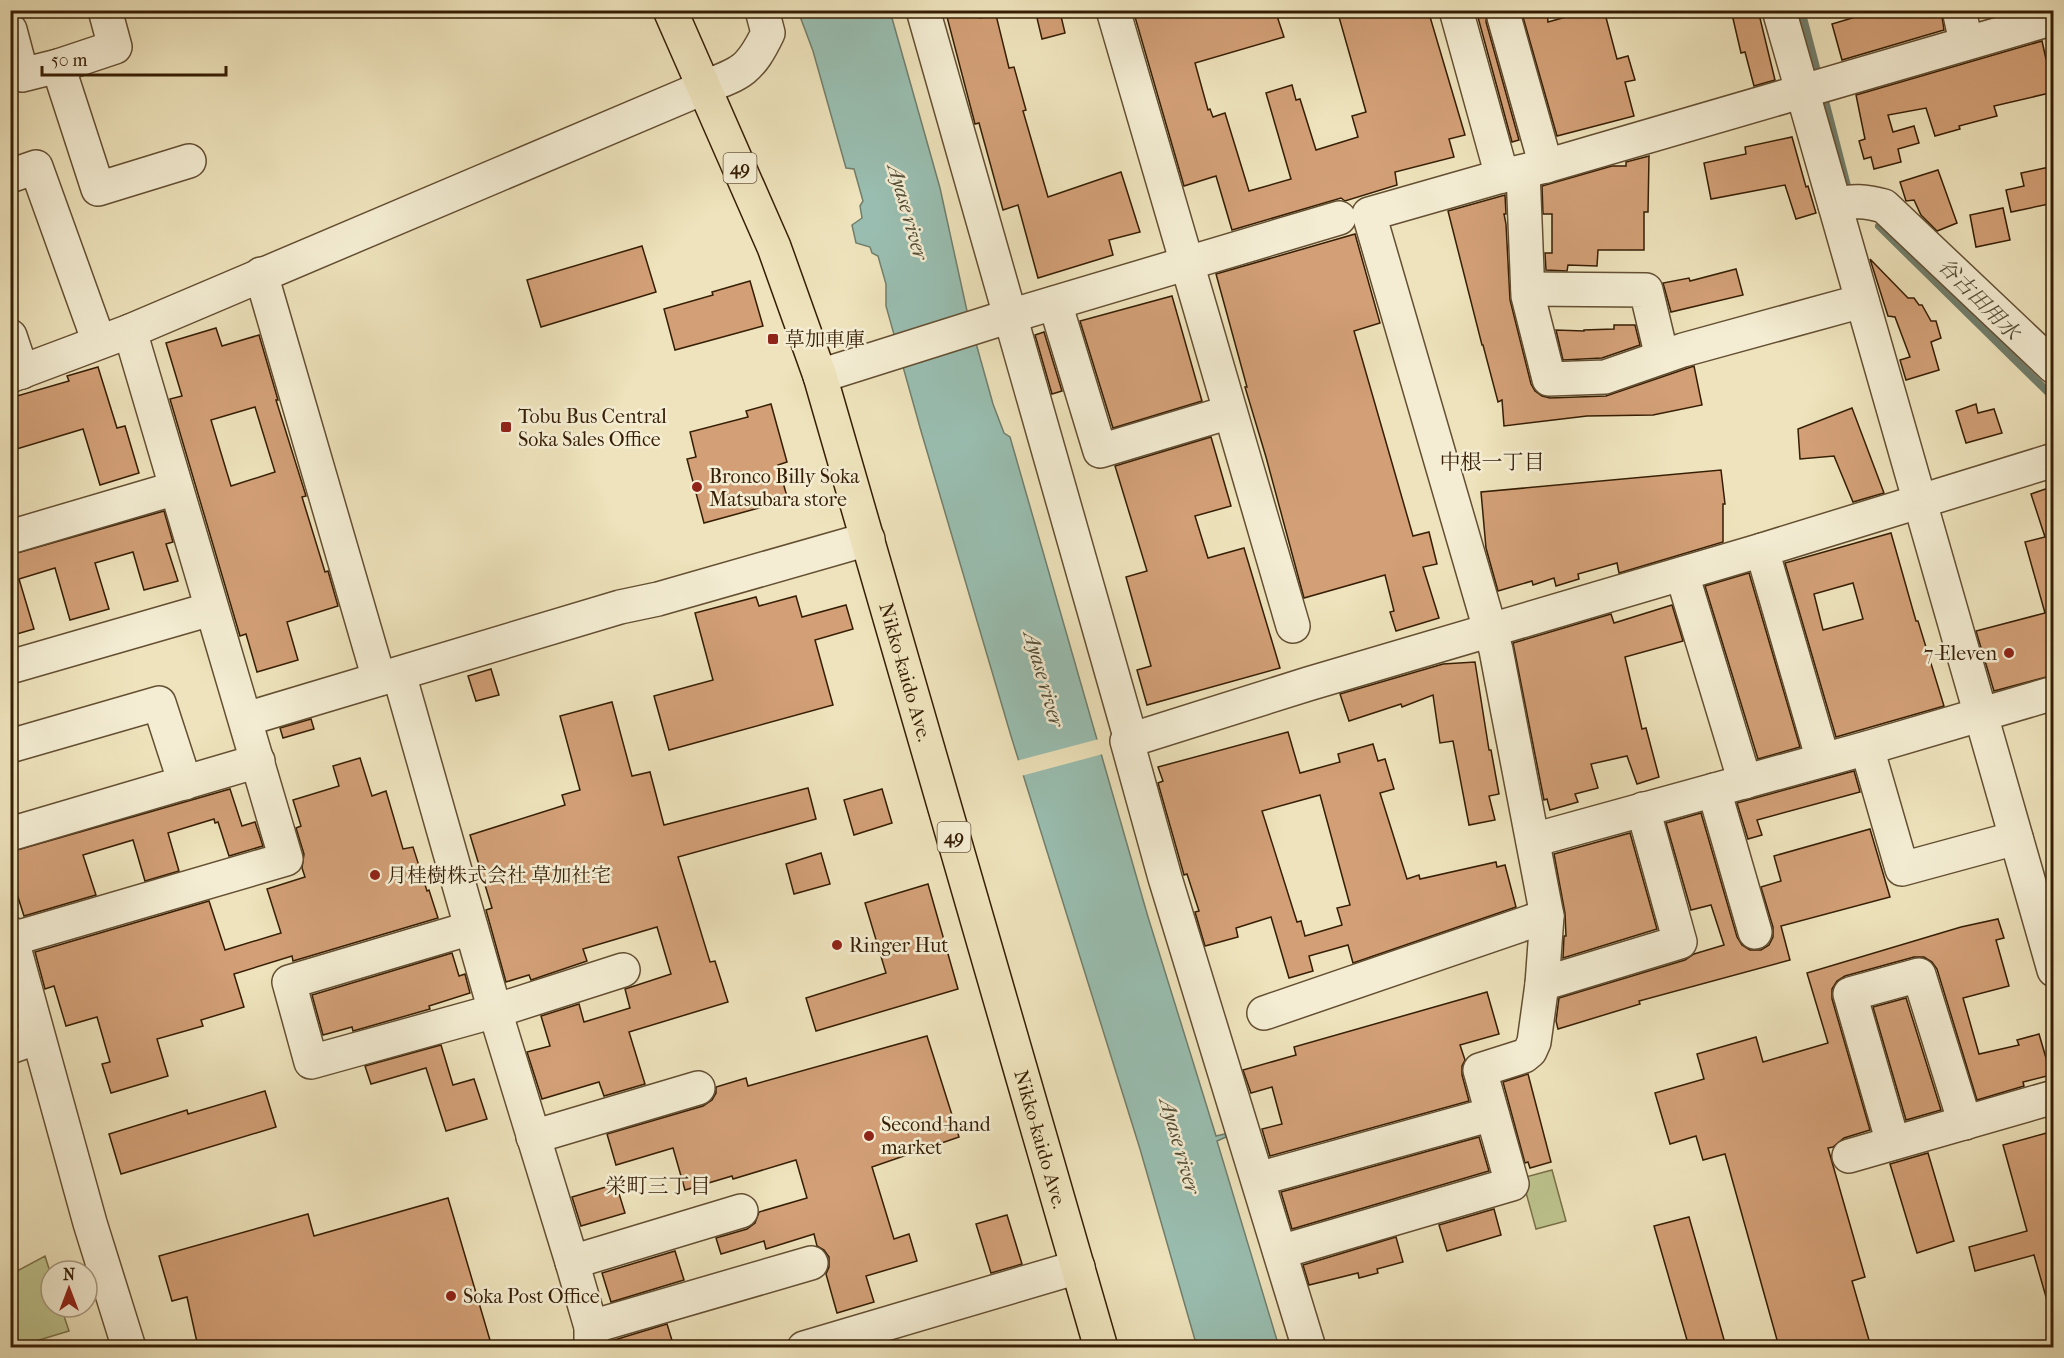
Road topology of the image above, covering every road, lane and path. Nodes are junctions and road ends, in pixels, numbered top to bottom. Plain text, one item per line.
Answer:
1 (105, 10) edge
2 (670, 10) edge
3 (762, 10) edge
4 (923, 10) edge
5 (1113, 10) edge
6 (1456, 10) edge
7 (1779, 10) edge
8 (1959, 10) edge
9 (1504, 17) dead end
10 (2054, 18) edge
11 (10, 30) edge
12 (1966, 42) junction
13 (58, 66) junction
14 (705, 87) junction
15 (1802, 91) junction
16 (189, 161) dead end
17 (1524, 171) junction
18 (10, 176) edge
19 (1834, 205) junction
20 (1339, 218) dead end
21 (1187, 264) junction
22 (261, 274) junction
23 (1528, 290) junction
24 (1862, 301) junction
25 (1055, 303) junction
26 (1010, 316) junction
27 (130, 331) junction
28 (10, 336) edge
29 (99, 342) junction
30 (1662, 357) junction
31 (2054, 367) edge
32 (16, 374) edge
33 (820, 376) junction
34 (1230, 412) junction
35 (2054, 460) edge
36 (176, 488) junction
37 (1919, 501) junction
38 (10, 537) edge
39 (868, 539) junction
40 (1762, 550) junction
41 (1682, 574) junction
42 (211, 609) junction
43 (1293, 626) dead end
44 (1491, 631) junction
45 (10, 667) edge
46 (389, 677) junction
47 (2054, 693) edge
48 (1980, 714) junction
49 (246, 719) junction
50 (1131, 740) junction
51 (10, 746) edge
52 (1868, 748) junction
53 (1822, 760) junction
54 (258, 761) junction
55 (1745, 782) junction
56 (184, 783) junction
57 (1714, 790) junction
58 (1643, 809) junction
59 (10, 834) edge
60 (2016, 838) junction
61 (1533, 840) junction
62 (1547, 916) junction
63 (471, 928) junction
64 (1755, 932) dead end
65 (11, 936) edge
66 (623, 970) dead end
67 (2054, 970) edge
68 (1542, 984) junction
69 (495, 1011) junction
70 (1264, 1013) dead end
71 (24, 1042) edge
72 (698, 1088) dead end
73 (2054, 1097) edge
74 (1491, 1114) junction
75 (1965, 1123) junction
76 (533, 1137) junction
77 (1893, 1143) junction
78 (1850, 1156) dead end
79 (1258, 1179) junction
80 (741, 1211) dead end
81 (1280, 1252) junction
82 (572, 1262) junction
83 (811, 1263) dead end
84 (1078, 1267) junction
85 (592, 1337) edge
86 (129, 1347) edge
87 (804, 1347) edge
88 (1101, 1347) edge
89 (1309, 1347) edge

1 - 13 street
2 - 14 main road, Nikko-kaido Ave. / 49
3 - 14 street
4 - 26 street
5 - 21 street
6 - 17 street
7 - 15 street
8 - 12 street
9 - 17 street
10 - 12 street
11 - 13 street
12 - 15 street
13 - 16 street
14 - 22 street
14 - 33 main road, Nikko-kaido Ave. / 49
15 - 17 street
15 - 19 street
17 - 23 street
17 - 44 street
18 - 29 street
19 - 24 street
19 - 31 street
20 - 21 street
21 - 25 street
21 - 34 street
22 - 27 street
22 - 46 street
23 - 30 street
23 - 30 street
24 - 30 street
24 - 37 street
25 - 26 street
25 - 34 street
26 - 33 street
26 - 50 street
27 - 29 street
27 - 36 street
28 - 32 street
29 - 32 street
33 - 39 main road, Nikko-kaido Ave. / 49
34 - 43 street
35 - 37 street
36 - 38 street
36 - 42 street
37 - 40 street
37 - 48 street
39 - 46 street
39 - 84 main road, Nikko-kaido Ave. / 49
40 - 41 street
40 - 53 street
41 - 44 street
41 - 55 street
42 - 45 street
42 - 49 street
44 - 50 street
44 - 61 street
46 - 49 street
46 - 63 street
47 - 48 street
48 - 52 street
48 - 60 street
49 - 54 street
50 - 79 street
51 - 56 street
52 - 53 street
52 - 60 street
53 - 55 street
54 - 56 street
54 - 65 street
55 - 57 street
56 - 59 street
57 - 58 street
57 - 64 street
58 - 61 street
58 - 68 street
60 - 67 street
61 - 62 street
62 - 68 street
62 - 70 street
63 - 69 street
63 - 69 street
65 - 71 street
66 - 69 street
68 - 74 street
69 - 76 street
71 - 86 street
72 - 76 street
73 - 75 street
74 - 79 street
74 - 81 street
75 - 77 street
75 - 77 street
76 - 82 street
77 - 78 street
79 - 81 street
80 - 82 street
81 - 89 street
82 - 85 street
83 - 85 street
84 - 87 street
84 - 88 main road, Nikko-kaido Ave. / 49

